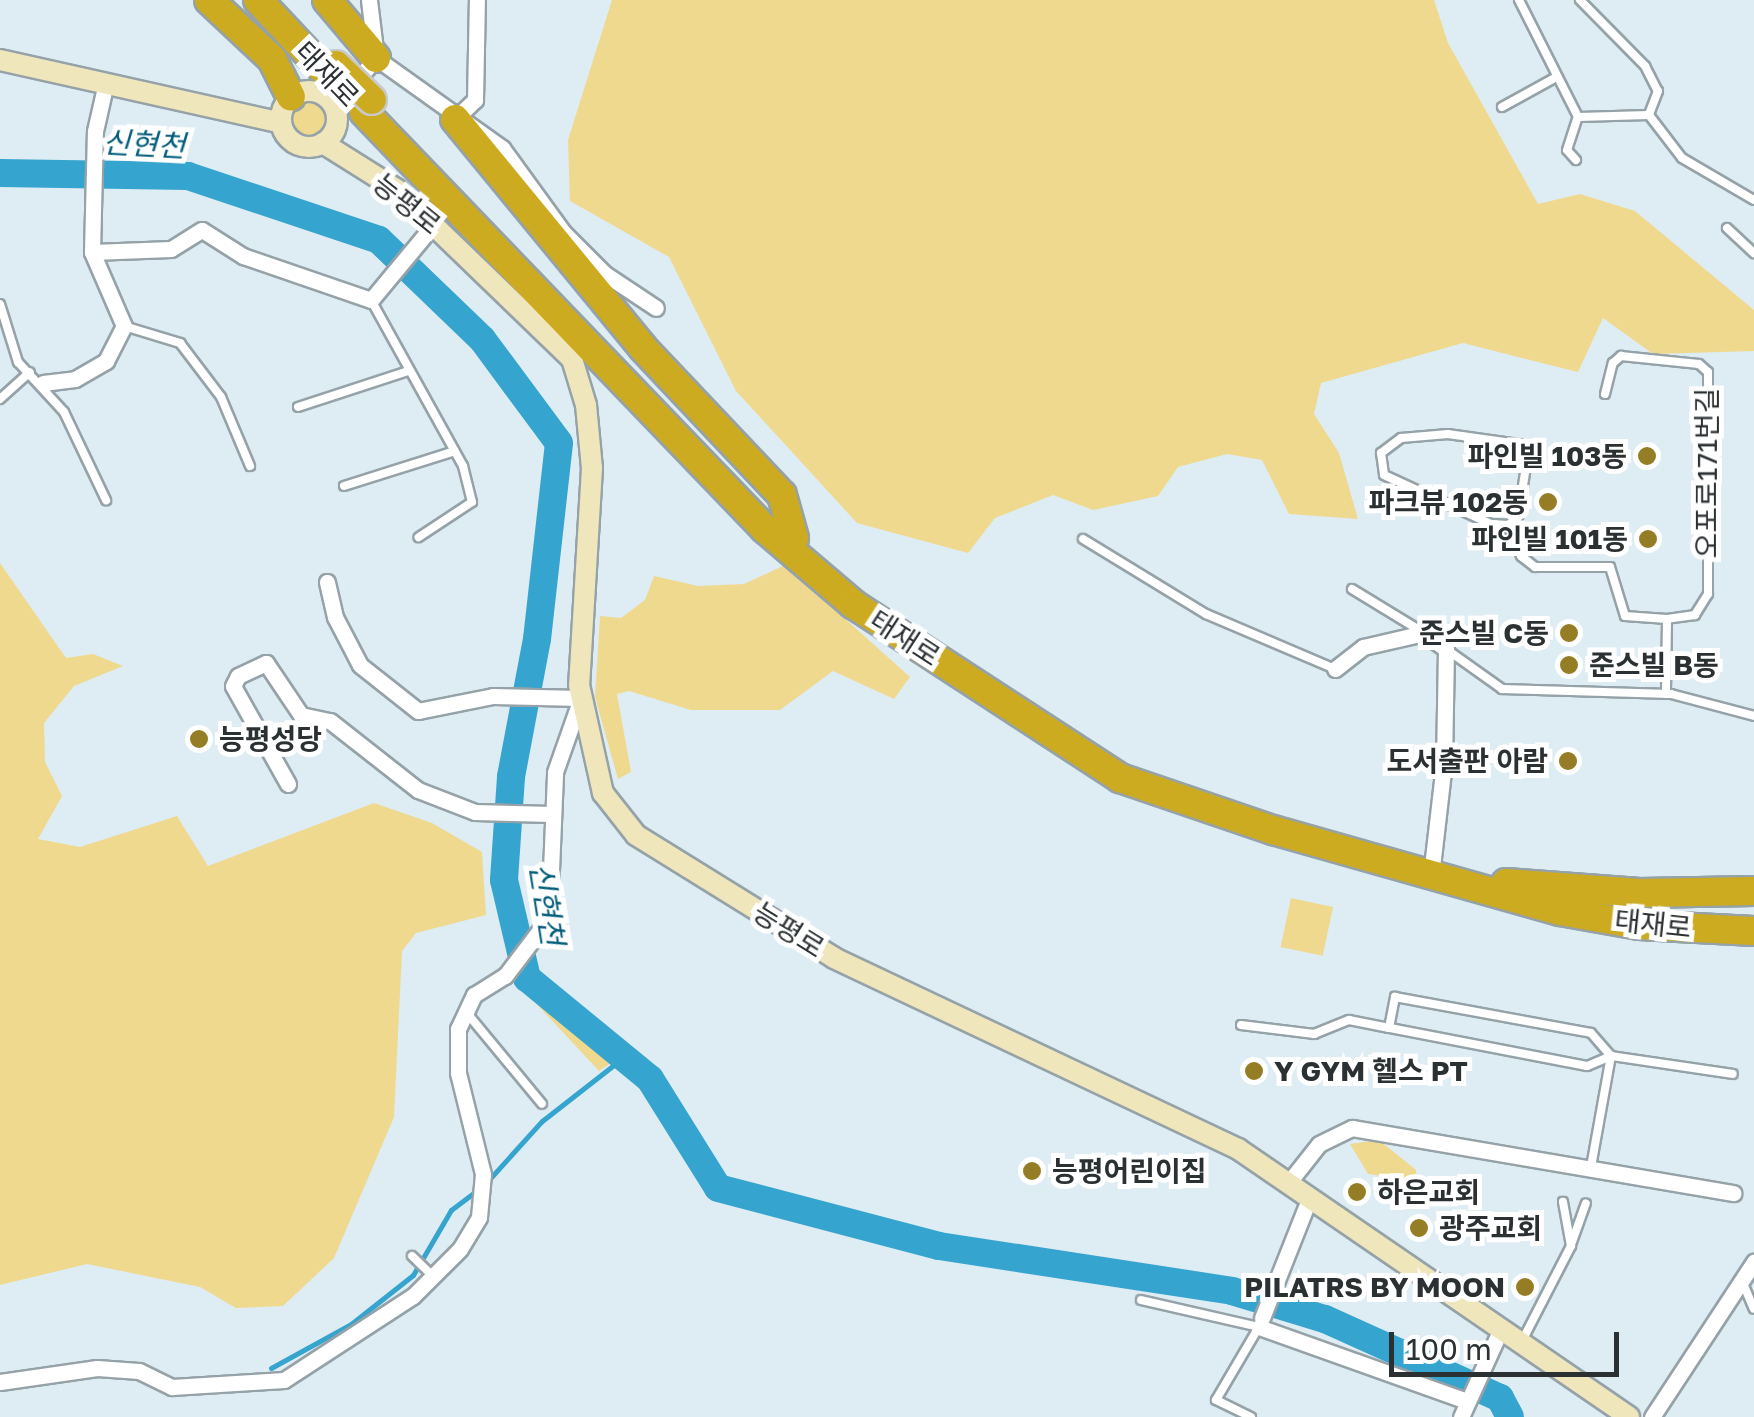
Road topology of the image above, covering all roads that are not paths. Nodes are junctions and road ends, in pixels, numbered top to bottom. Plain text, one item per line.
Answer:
1 (208, 0) edge
2 (258, 0) edge
3 (273, 0) edge
4 (327, 0) edge
5 (369, 0) edge
6 (476, 0) edge
7 (1518, 0) edge
8 (1580, 0) edge
9 (376, 58) junction
10 (0, 60) edge
11 (1554, 79) junction
12 (105, 87) junction
13 (344, 92) junction
14 (1502, 107) dead end
15 (285, 110) junction
16 (1649, 116) junction
17 (1578, 117) junction
18 (456, 119) junction
19 (327, 139) junction
20 (1576, 160) dead end
21 (1754, 200) edge
22 (434, 224) junction
23 (1726, 228) dead end
24 (92, 252) junction
25 (1754, 254) edge
26 (371, 300) junction
27 (0, 304) edge
28 (656, 308) dead end
29 (124, 326) junction
30 (408, 371) junction
31 (36, 377) junction
32 (1605, 394) dead end
33 (0, 399) edge
34 (298, 407) dead end
35 (456, 451) junction
36 (250, 466) dead end
37 (344, 486) dead end
38 (106, 500) dead end
39 (1508, 525) junction
40 (419, 537) dead end
41 (1082, 539) dead end
42 (791, 543) junction
43 (327, 582) dead end
44 (1352, 589) dead end
45 (1667, 619) junction
46 (1424, 633) junction
47 (1446, 649) junction
48 (1335, 669) joint
49 (1666, 694) junction
50 (581, 698) junction
51 (1754, 716) edge
52 (288, 784) dead end
53 (551, 814) junction
54 (1432, 866) junction
55 (1504, 890) junction
56 (1754, 890) edge
57 (1754, 920) edge
58 (1754, 931) edge
59 (1754, 950) edge
60 (466, 1012) junction
61 (1241, 1026) dead end
62 (1389, 1028) junction
63 (1611, 1056) junction
64 (1733, 1074) dead end
65 (542, 1104) dead end
66 (1590, 1167) junction
67 (1290, 1182) junction
68 (1733, 1192) dead end
69 (1310, 1199) junction
70 (1563, 1202) dead end
71 (1586, 1203) dead end
72 (1570, 1246) junction
73 (412, 1256) dead end
74 (1754, 1262) edge
75 (434, 1277) junction
76 (1742, 1282) junction
77 (1141, 1300) dead end
78 (1754, 1309) edge
79 (1261, 1323) junction
80 (1500, 1330) junction
81 (1521, 1343) junction
82 (0, 1382) edge
83 (1466, 1405) edge
84 (1251, 1417) edge
85 (1630, 1417) edge
86 (1652, 1417) edge

1 - 15 highway
2 - 13 highway, 태재로
3 - 13 highway, 태재로
4 - 9 highway
5 - 9 street
6 - 18 street
7 - 11 lane
8 - 16 lane
9 - 13 street
9 - 18 street
10 - 12 main road
11 - 14 lane
11 - 17 lane
12 - 15 main road
12 - 24 street
13 - 15 main road
13 - 19 main road
13 - 42 highway, 태재로
13 - 42 highway, 태재로
15 - 19 main road, 능평로
16 - 17 lane
16 - 21 lane
17 - 20 lane
18 - 28 street
18 - 42 highway
19 - 22 main road, 능평로
22 - 26 street
22 - 50 main road, 능평로
23 - 25 lane
24 - 26 street
24 - 29 street
26 - 30 lane
27 - 31 lane
29 - 31 street
29 - 36 lane
30 - 34 lane
30 - 35 lane
31 - 33 lane
31 - 38 lane
32 - 45 lane, 오포로171번길
35 - 37 lane
35 - 40 lane
39 - 39 lane
39 - 45 lane
41 - 48 lane
42 - 54 highway, 태재로
42 - 55 highway, 태재로
43 - 50 street
44 - 46 lane
45 - 49 lane
46 - 47 street
46 - 48 street
47 - 49 lane
47 - 54 street
49 - 51 lane
50 - 53 street
50 - 67 main road, 능평로
52 - 53 street
53 - 60 street
54 - 55 highway, 태재로
55 - 56 highway
55 - 57 highway, 태재로
55 - 58 highway, 태재로
55 - 59 highway
60 - 65 lane
60 - 75 street
61 - 62 lane
62 - 63 lane
62 - 63 lane
63 - 64 lane
63 - 66 lane
66 - 67 street
66 - 68 street
67 - 69 main road, 능평로
69 - 79 street
69 - 80 main road, 능평로
70 - 72 lane
71 - 72 lane
72 - 81 lane
73 - 75 lane
74 - 76 street
75 - 82 street
76 - 78 lane
76 - 86 street
77 - 79 lane
79 - 83 street
79 - 84 lane
80 - 81 main road, 능평로
80 - 83 street
81 - 85 main road, 능평로

